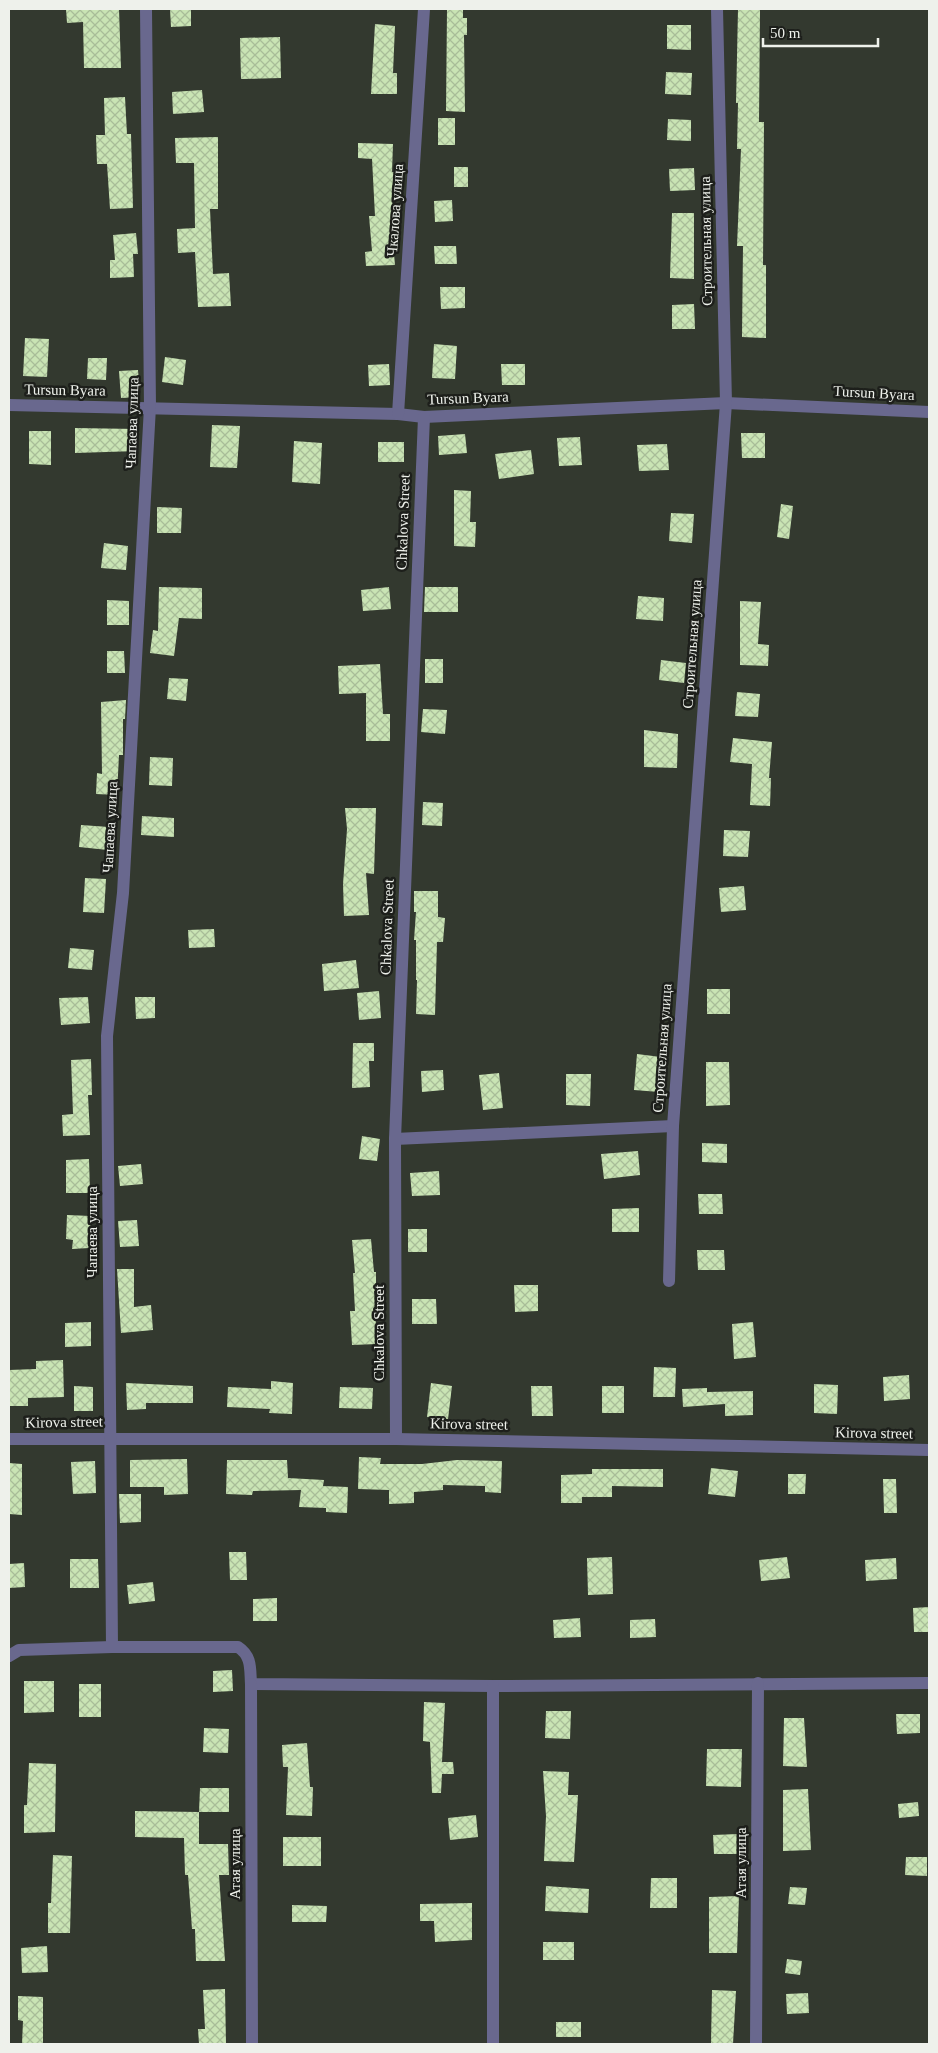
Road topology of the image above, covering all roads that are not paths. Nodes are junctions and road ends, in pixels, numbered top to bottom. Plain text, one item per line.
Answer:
1 (146, 9) edge
2 (424, 9) edge
3 (717, 9) edge
4 (726, 403) junction
5 (9, 405) edge
6 (150, 407) junction
7 (929, 412) edge
8 (398, 414) junction
9 (424, 417) junction
10 (673, 1126) junction
11 (395, 1139) junction
12 (670, 1281) dead end
13 (109, 1438) junction
14 (9, 1439) edge
15 (396, 1439) junction
16 (929, 1450) edge
17 (112, 1647) junction
18 (9, 1656) edge
19 (758, 1683) junction
20 (929, 1683) edge
21 (251, 1684) junction
22 (493, 1686) junction
23 (252, 2044) edge
24 (493, 2044) edge
25 (756, 2044) edge

1 - 6 street, Чапаева улица
2 - 8 street, Чкалова улица
3 - 4 street, Строительная улица
4 - 7 street, Tursun Byara
4 - 9 street, Tursun Byara
4 - 10 street, Строительная улица
5 - 6 street, Tursun Byara
6 - 8 street, Tursun Byara
6 - 13 street, Чапаева улица
8 - 9 street, Tursun Byara
9 - 11 street, Chkalova Street
10 - 11 street
10 - 12 street, Строительная улица
11 - 15 street, Chkalova Street
13 - 14 street, Kirova street
13 - 15 street, Kirova street
13 - 17 street, Чапаева улица
15 - 16 street, Kirova street
17 - 18 street, Атая улица
17 - 21 street, Атая улица
19 - 20 street
19 - 22 street
19 - 25 street, Атая улица
21 - 22 street
21 - 23 street, Атая улица
22 - 24 street

